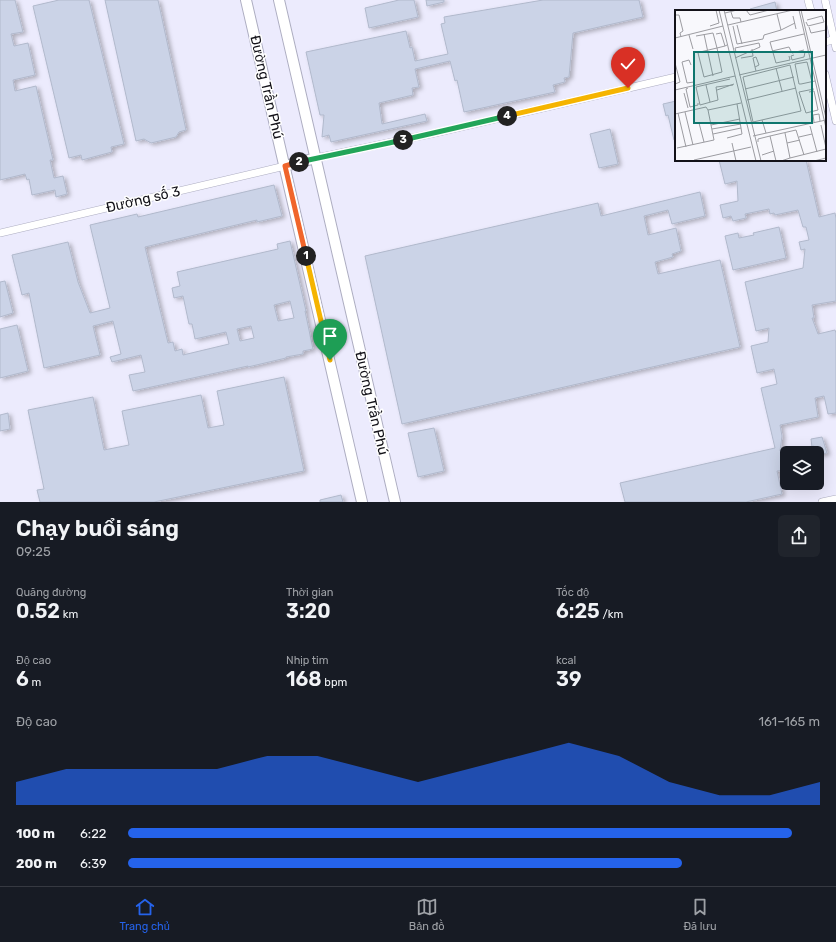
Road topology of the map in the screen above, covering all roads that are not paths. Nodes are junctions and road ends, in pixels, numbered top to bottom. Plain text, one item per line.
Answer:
1 (246, 0) edge
2 (279, 0) edge
3 (808, 0) edge
4 (825, 0) edge
5 (810, 10) edge
6 (835, 40) edge
7 (836, 48) edge
8 (675, 77) edge
9 (826, 78) edge
10 (836, 121) edge
11 (316, 158) junction
12 (285, 166) junction
13 (0, 233) edge
14 (836, 499) edge
15 (362, 502) edge
16 (395, 502) edge
17 (822, 502) edge

1 - 12 main road, Đường Trần Phú
2 - 11 main road, Đường Trần Phú
3 - 5 street
4 - 6 street
6 - 7 street
8 - 11 street
9 - 10 street
11 - 12 main road
11 - 16 main road, Đường Trần Phú
12 - 13 street, Đường số 3
12 - 15 main road, Đường Trần Phú
14 - 17 street

